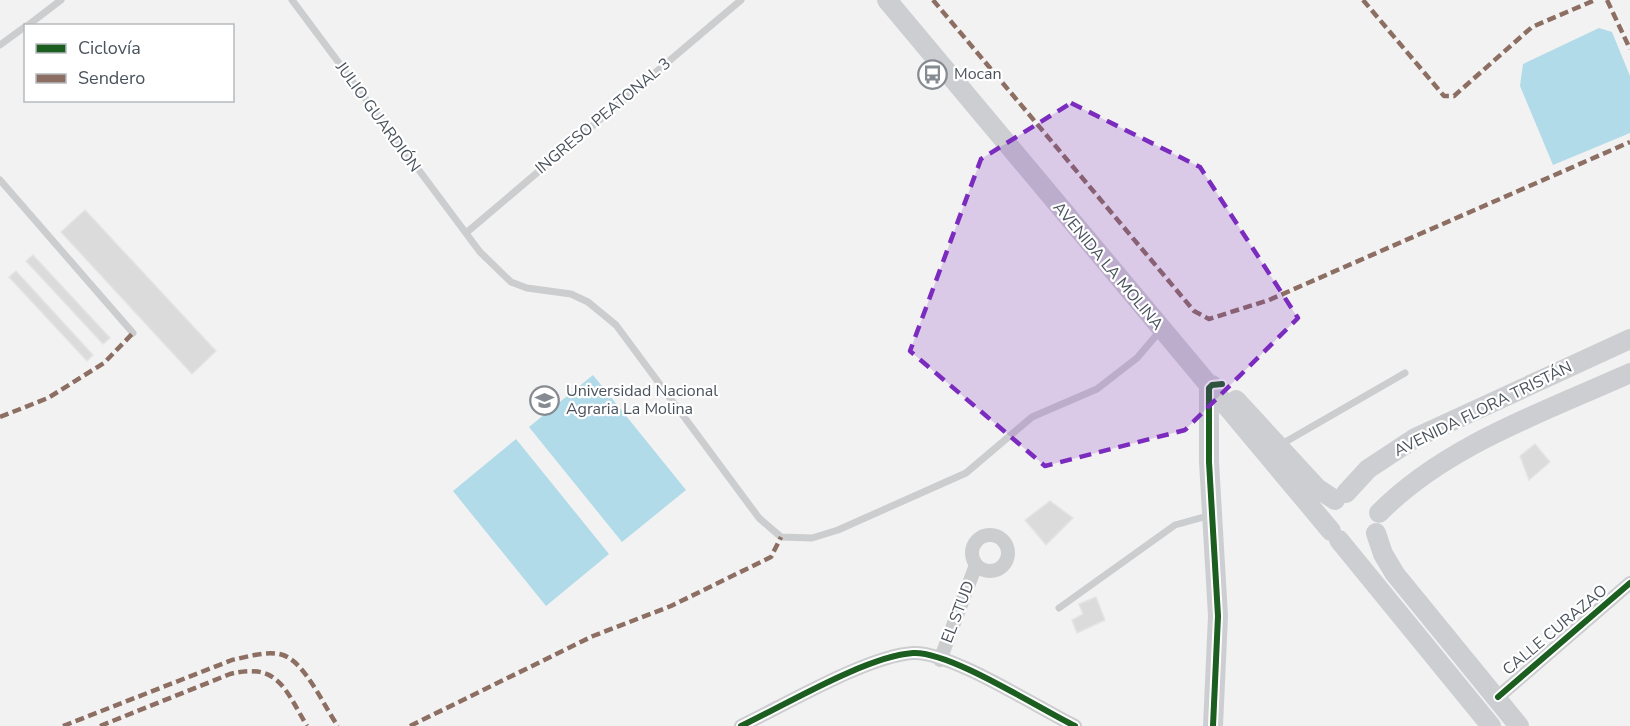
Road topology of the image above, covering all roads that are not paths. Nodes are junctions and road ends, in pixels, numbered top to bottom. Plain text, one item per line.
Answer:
1 (62, 0) edge
2 (292, 0) edge
3 (741, 0) edge
4 (887, 0) edge
5 (903, 0) edge
6 (29, 24) edge
7 (24, 27) edge
8 (0, 45) edge
9 (0, 180) edge
10 (466, 233) junction
11 (1160, 330) junction
12 (133, 333) dead end
13 (1630, 339) edge
14 (1630, 372) edge
15 (1405, 373) dead end
16 (1215, 386) junction
17 (1244, 429) junction
18 (1278, 446) junction
19 (1209, 462) junction
20 (1340, 496) junction
21 (1213, 514) junction
22 (1377, 523) junction
23 (1335, 535) junction
24 (976, 565) dead end
25 (1630, 583) edge
26 (1059, 608) dead end
27 (940, 660) junction
28 (1498, 697) junction
29 (741, 726) edge
30 (1075, 726) edge
31 (1213, 726) edge
32 (1491, 726) edge
33 (1519, 726) edge

1 - 6 lane
2 - 10 lane, JULIO GUARDIÓN
3 - 10 lane, INGRESO PEATONAL 3
4 - 11 main road, AVENIDA LA MOLINA
5 - 16 main road, AVENIDA LA MOLINA
7 - 8 lane
9 - 12 lane
10 - 11 lane, JULIO GUARDIÓN
11 - 16 main road, AVENIDA LA MOLINA
13 - 20 main road, AVENIDA FLORA TRISTÁN
14 - 22 main road, AVENIDA FLORA TRISTÁN
15 - 18 lane
16 - 17 main road, AVENIDA LA MOLINA
16 - 18 main road, AVENIDA LA MOLINA
16 - 19 main road
17 - 19 main road
17 - 23 main road, AVENIDA LA MOLINA
18 - 20 main road, AVENIDA LA MOLINA
19 - 21 main road
20 - 22 main road
20 - 23 main road
21 - 26 lane
21 - 31 main road
22 - 23 main road
22 - 28 main road
23 - 32 main road, AVENIDA LA MOLINA
24 - 27 street, EL STUD
25 - 28 street, CALLE CURAZAO
27 - 29 street
27 - 30 street
28 - 33 main road

